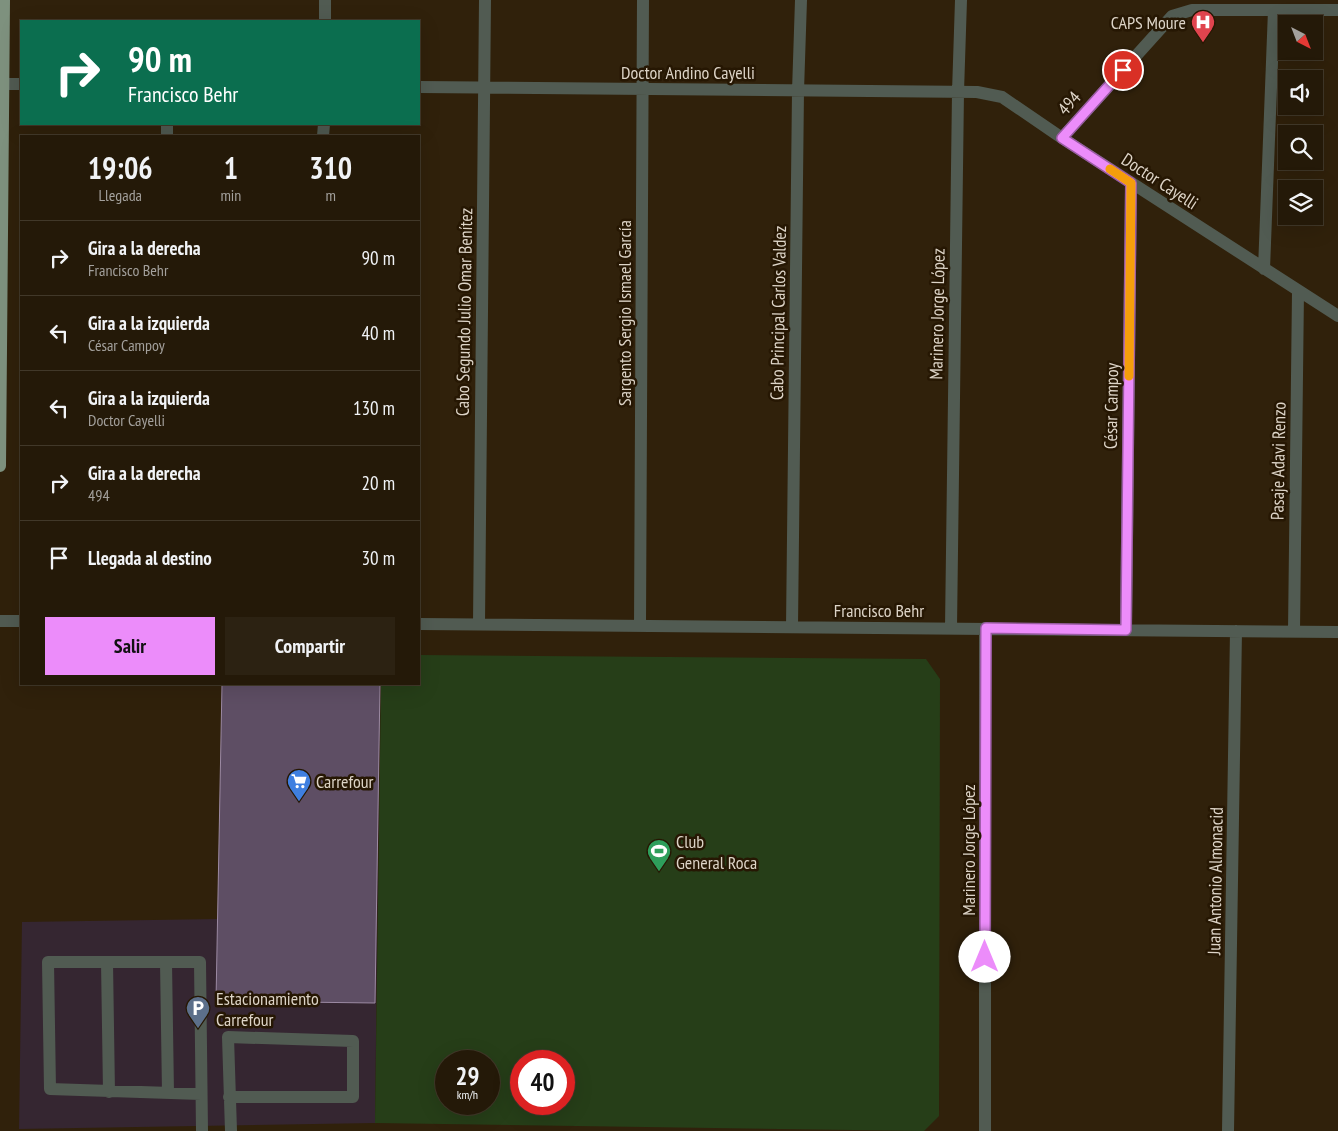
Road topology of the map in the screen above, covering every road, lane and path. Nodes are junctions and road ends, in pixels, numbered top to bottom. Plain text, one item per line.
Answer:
1 (4, 0) edge
2 (325, 0) edge
3 (484, 0) edge
4 (643, 0) edge
5 (801, 0) edge
6 (961, 0) edge
7 (1274, 10) junction
8 (1338, 10) edge
9 (325, 20) edge
10 (2, 84) edge
11 (20, 84) edge
12 (420, 87) edge
13 (484, 88) junction
14 (643, 89) junction
15 (798, 90) junction
16 (958, 92) junction
17 (1062, 138) junction
18 (1131, 183) junction
19 (1264, 269) junction
20 (1298, 291) junction
21 (1338, 316) edge
22 (0, 466) edge
23 (0, 621) edge
24 (20, 621) edge
25 (420, 624) edge
26 (479, 624) junction
27 (640, 626) junction
28 (792, 627) junction
29 (951, 628) junction
30 (986, 628) junction
31 (1126, 630) junction
32 (1236, 631) junction
33 (1294, 631) junction
34 (1338, 632) edge
35 (107, 962) junction
36 (166, 962) junction
37 (109, 1092) junction
38 (168, 1093) junction
39 (201, 1094) junction
40 (229, 1097) junction
41 (202, 1131) edge
42 (231, 1131) edge
43 (985, 1131) edge
44 (1228, 1131) edge

1 - 10 main road
2 - 9 street
3 - 13 street, Cabo Segundo Julio Omar Benítez
4 - 14 street, Sargento Sergio Ismael García
5 - 15 street, Cabo Principal Carlos Valdez
6 - 16 street, Marinero Jorge López
7 - 8 street, 494
7 - 17 street, 494
7 - 19 street
10 - 11 street
10 - 22 main road
12 - 13 street, Doctor Andino Cayelli
13 - 14 street, Doctor Andino Cayelli
13 - 26 street, Cabo Segundo Julio Omar Benítez
14 - 15 street, Doctor Andino Cayelli
14 - 27 street, Sargento Sergio Ismael García
15 - 16 street, Doctor Andino Cayelli
15 - 28 street, Cabo Principal Carlos Valdez
16 - 17 street, Doctor Cayelli
16 - 29 street, Marinero Jorge López
17 - 18 street, Doctor Cayelli
18 - 19 street, Doctor Cayelli
18 - 31 street, César Campoy
19 - 20 street, Doctor Cayelli
20 - 21 street, Doctor Cayelli
20 - 33 street, Pasaje Adavi Renzo
23 - 24 street
25 - 26 street, Francisco Behr
26 - 27 street, Francisco Behr
27 - 28 street, Francisco Behr
28 - 29 street, Francisco Behr
29 - 30 street, Francisco Behr
30 - 31 street, Francisco Behr
30 - 43 street, Marinero Jorge López
31 - 32 street, Francisco Behr
32 - 33 street, Francisco Behr
32 - 44 street, Juan Antonio Almonacid
33 - 34 street, Francisco Behr
35 - 36 street
35 - 37 street
35 - 37 street
36 - 38 street
36 - 39 street
37 - 38 street
38 - 39 street
39 - 41 street
40 - 40 street
40 - 42 street

